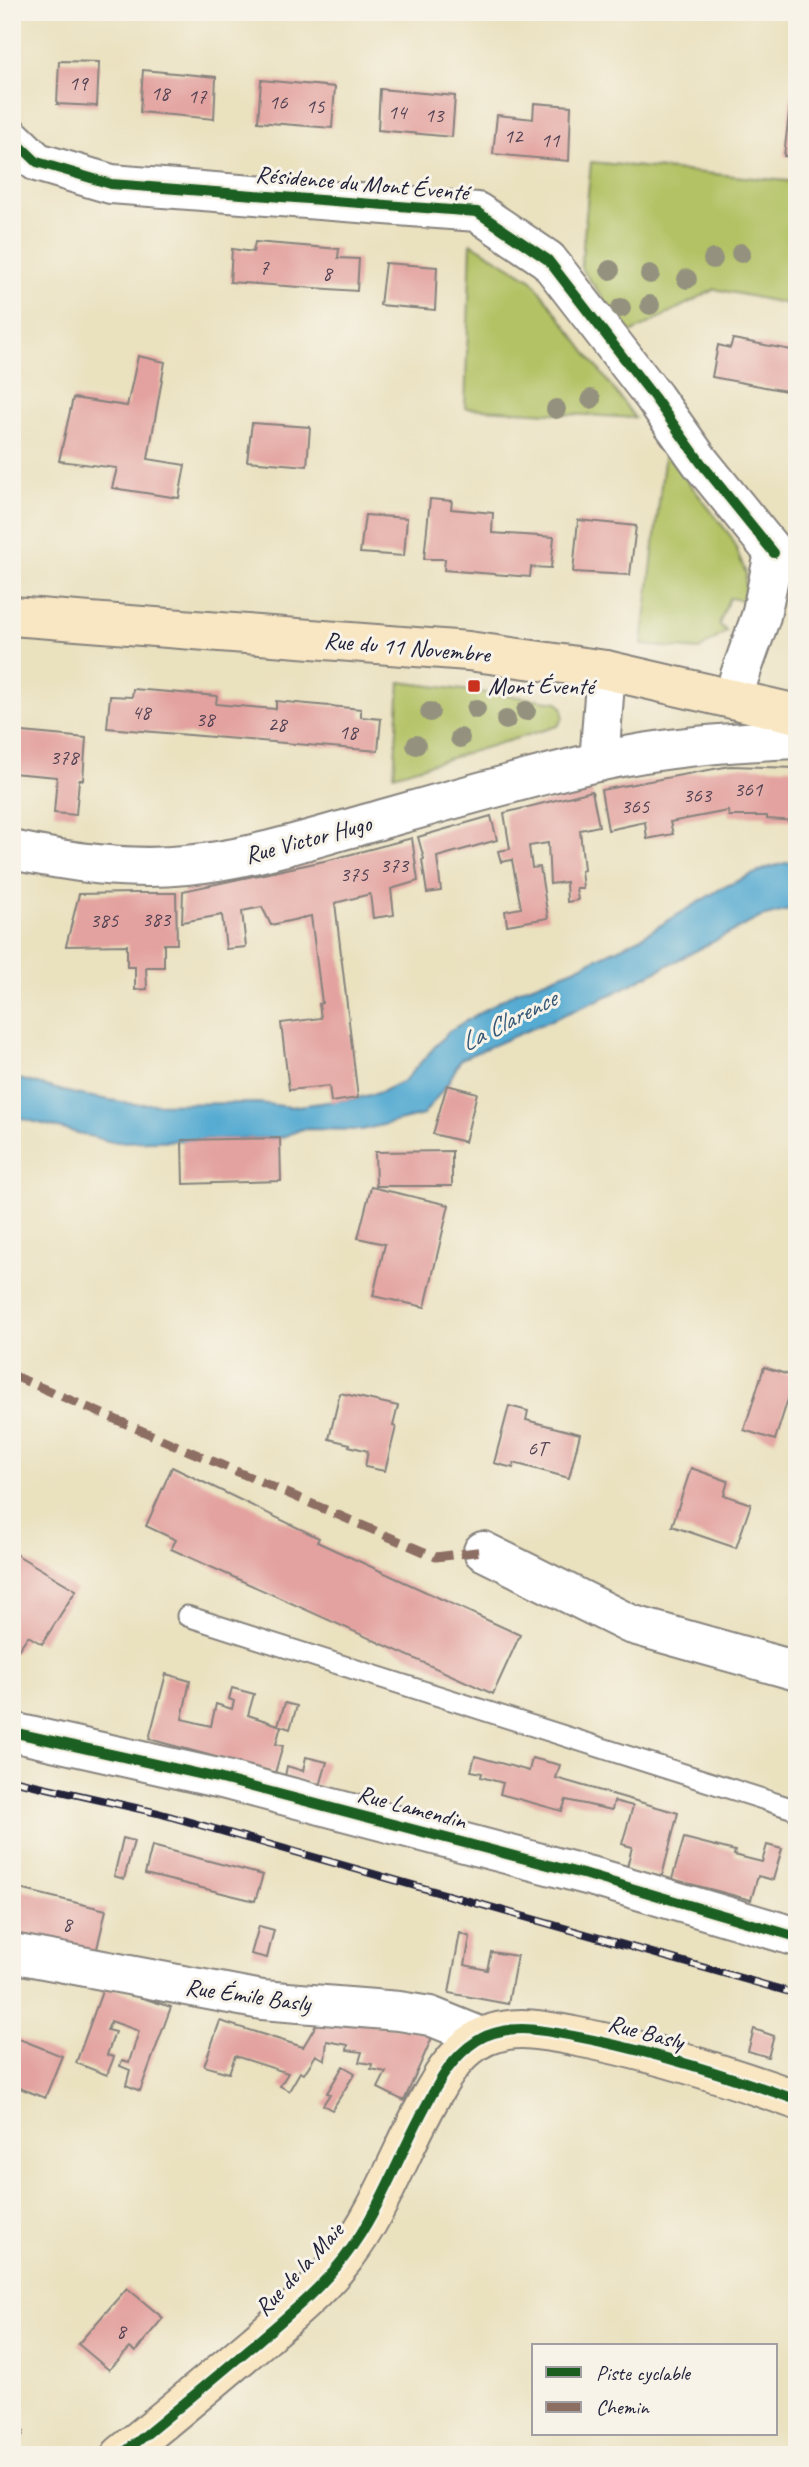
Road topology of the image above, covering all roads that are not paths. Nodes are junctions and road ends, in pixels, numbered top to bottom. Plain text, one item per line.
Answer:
1 (12, 138) edge
2 (785, 552) edge
3 (12, 616) edge
4 (606, 670) junction
5 (735, 699) junction
6 (797, 714) edge
7 (797, 739) edge
8 (599, 762) junction
9 (12, 850) edge
10 (483, 1551) dead end
11 (187, 1616) dead end
12 (797, 1671) edge
13 (12, 1732) edge
14 (797, 1810) edge
15 (797, 1937) edge
16 (12, 1953) edge
17 (482, 2037) junction
18 (797, 2101) edge
19 (121, 2455) edge

1 - 2 street, Résidence du Mont Éventé
2 - 5 street, Résidence du Mont Éventé
3 - 4 street, Rue du 11 Novembre
4 - 5 street, Rue du 11 Novembre
4 - 8 street
5 - 6 street, Rue du 11 Novembre
7 - 8 street, Rue Victor Hugo
8 - 9 street, Rue Victor Hugo
10 - 12 street
11 - 14 lane
13 - 15 street, Rue Lamendin
16 - 17 street, Rue Émile Basly
17 - 18 street, Rue Basly
17 - 19 street, Rue de la Maie

